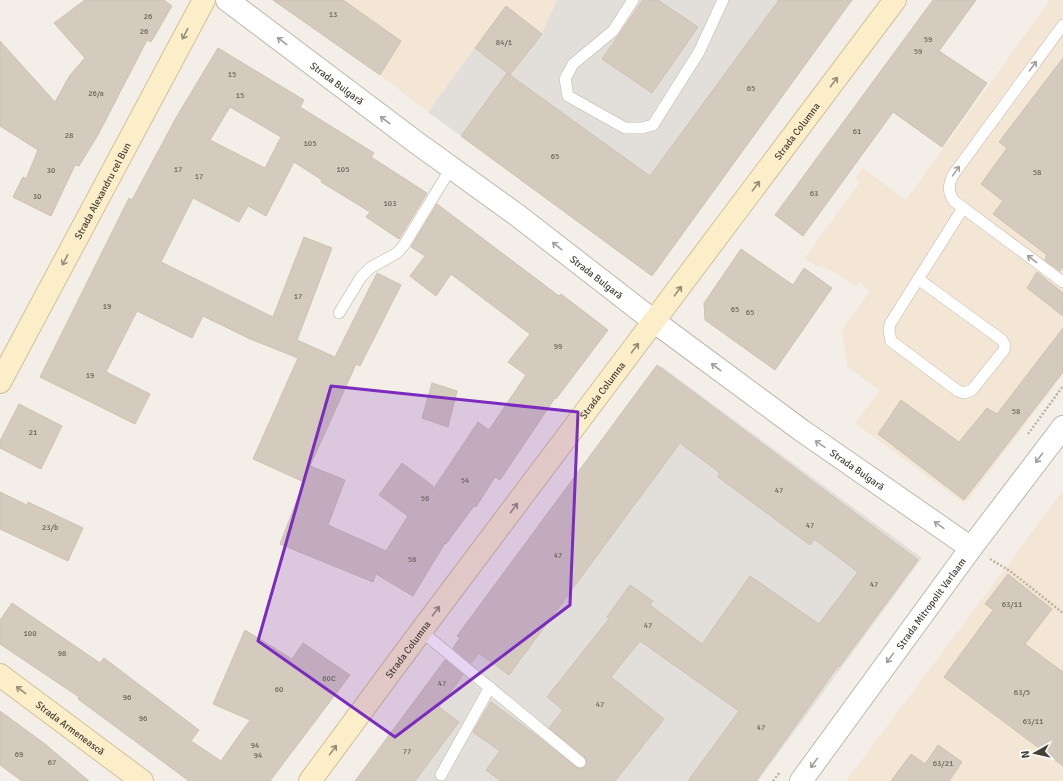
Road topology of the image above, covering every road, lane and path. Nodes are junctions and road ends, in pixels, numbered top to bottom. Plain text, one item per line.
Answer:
1 (204, 0) edge
2 (227, 0) edge
3 (633, 0) edge
4 (723, 0) edge
5 (895, 0) edge
6 (1063, 25) edge
7 (451, 168) junction
8 (963, 208) junction
9 (918, 279) junction
10 (1063, 282) edge
11 (339, 313) dead end
12 (655, 322) junction
13 (0, 382) edge
14 (1063, 427) edge
15 (971, 548) junction
16 (1063, 613) edge
17 (421, 630) junction
18 (0, 675) edge
19 (490, 687) junction
20 (580, 762) dead end
21 (441, 775) dead end
22 (142, 781) edge
23 (310, 781) edge
24 (801, 781) edge

1 -> 13 main road, Strada Alexandru cel Bun
7 -> 2 street, Strada Bulgară
3 - 4 lane
12 -> 5 main road, Strada Columna
8 -> 6 lane
7 - 11 lane
12 -> 7 street, Strada Bulgară
8 - 9 lane
10 -> 8 lane
9 - 9 lane
15 -> 12 street, Strada Bulgară
17 -> 12 main road, Strada Columna
14 -> 15 street, Strada Mitropolit Varlaam
15 - 16 path
15 -> 24 street, Strada Mitropolit Varlaam
17 - 19 lane
23 -> 17 main road, Strada Columna
22 -> 18 main road, Strada Armenească
19 - 20 lane
19 - 21 lane

